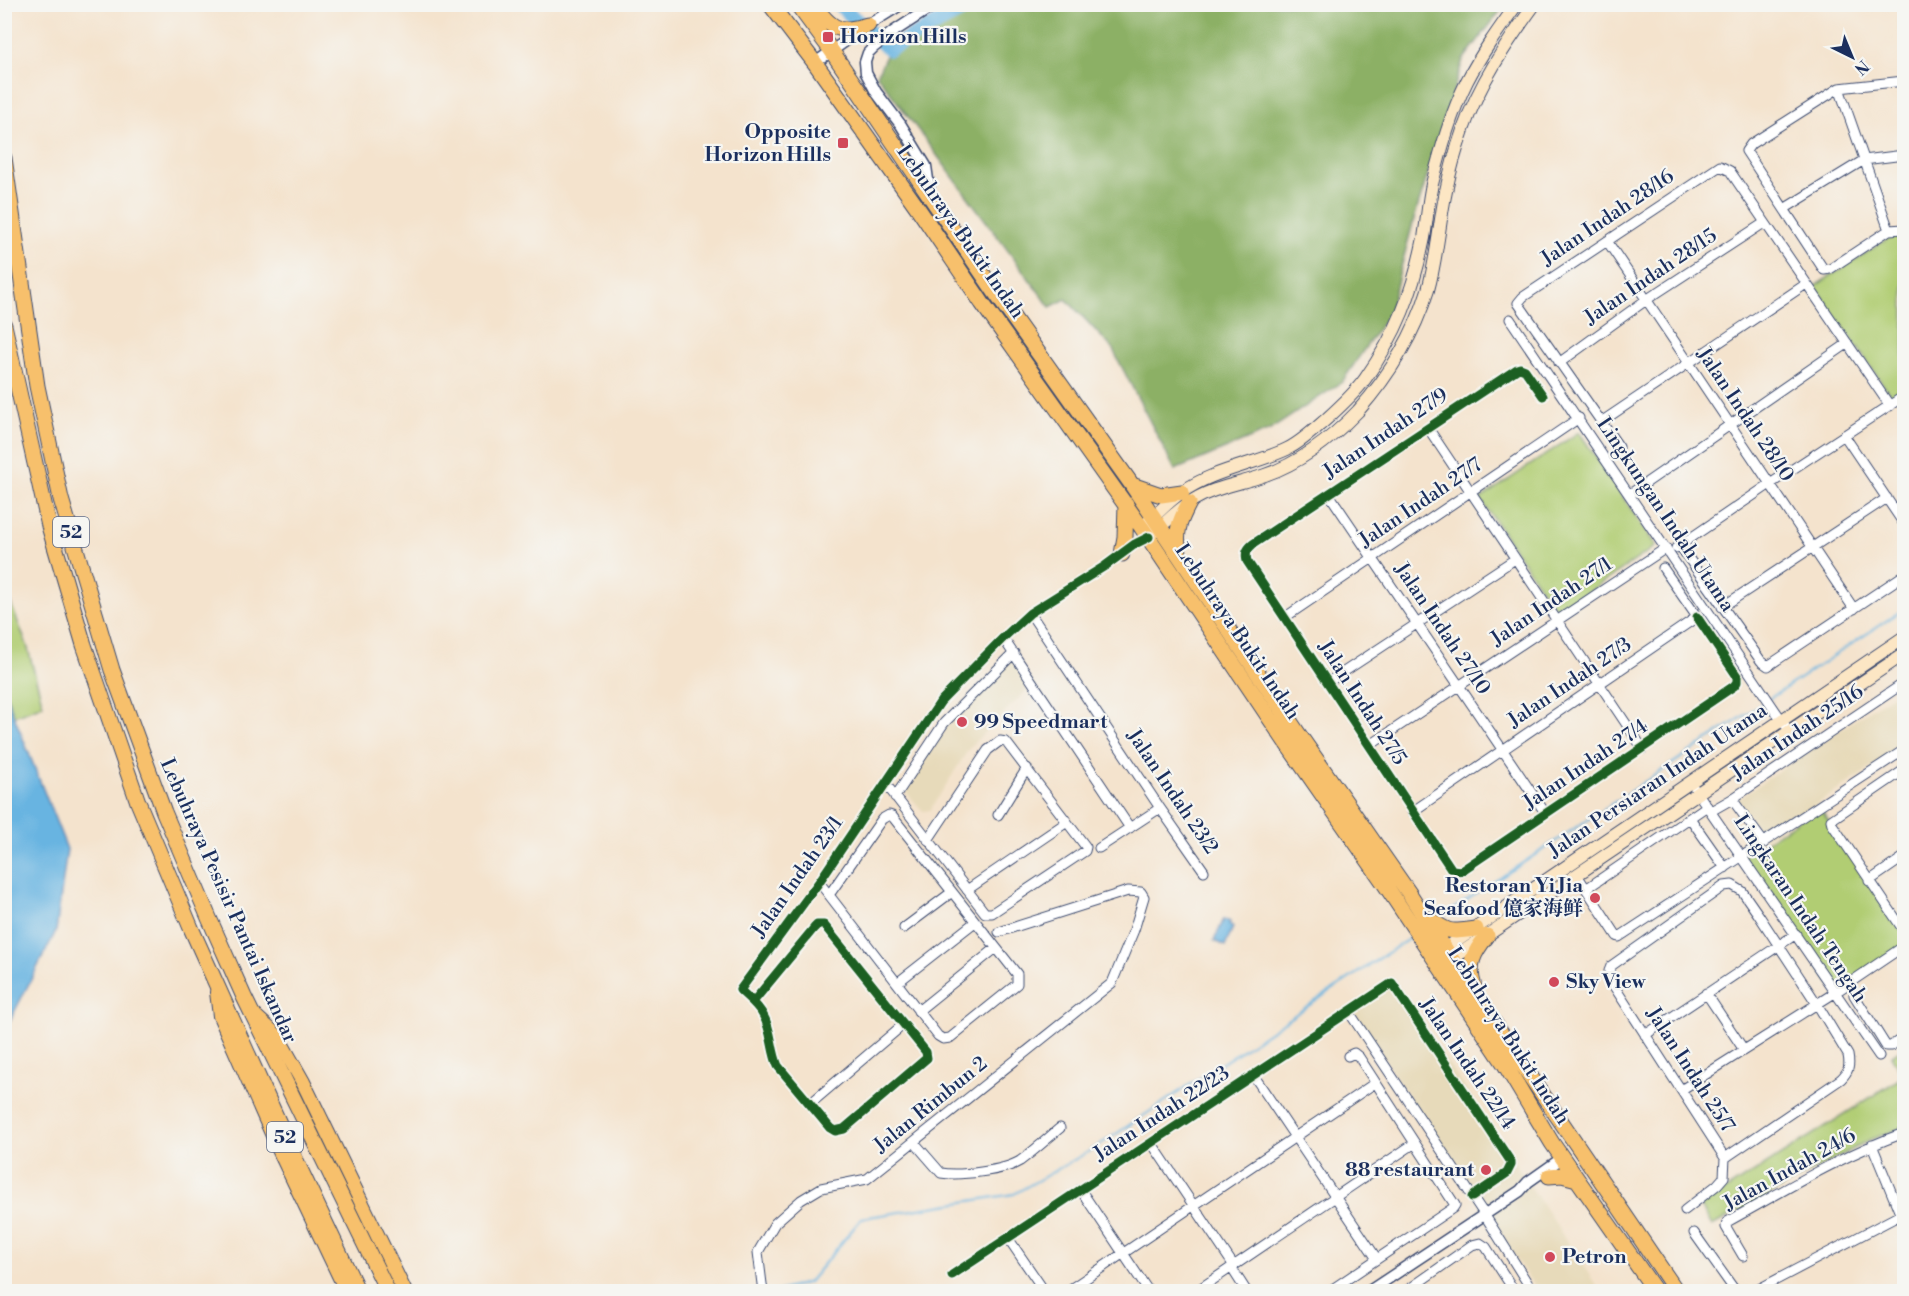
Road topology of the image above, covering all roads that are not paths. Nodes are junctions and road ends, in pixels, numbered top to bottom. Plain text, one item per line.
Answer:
1 (770, 4) edge
2 (797, 4) edge
3 (813, 4) edge
4 (902, 4) edge
5 (936, 4) edge
6 (1517, 4) edge
7 (1535, 4) edge
8 (868, 25) junction
9 (831, 50) junction
10 (815, 63) junction
11 (1905, 81) edge
12 (1839, 88) junction
13 (1905, 155) edge
14 (4, 158) edge
15 (1864, 160) junction
16 (931, 196) junction
17 (1784, 209) junction
18 (1764, 222) junction
19 (1905, 229) edge
20 (1889, 230) junction
21 (1607, 241) junction
22 (1806, 284) junction
23 (1647, 300) junction
24 (1510, 319) dead end
25 (4, 325) edge
26 (1847, 344) junction
27 (1559, 363) junction
28 (1688, 363) junction
29 (1543, 396) dead end
30 (1905, 396) edge
31 (1890, 406) junction
32 (1579, 418) junction
33 (1601, 422) junction
34 (1730, 425) junction
35 (1428, 428) junction
36 (1844, 435) junction
37 (1619, 447) dead end
38 (1770, 484) junction
39 (1132, 485) junction
40 (1470, 492) junction
41 (1329, 494) junction
42 (1630, 494) junction
43 (1185, 497) junction
44 (1887, 498) junction
45 (1126, 504) junction
46 (1905, 524) edge
47 (1148, 531) junction
48 (1680, 546) junction
49 (1812, 546) junction
50 (1667, 550) junction
51 (1122, 554) junction
52 (1246, 555) joint
53 (1373, 558) junction
54 (1515, 559) junction
55 (1180, 560) junction
56 (1663, 568) dead end
57 (1905, 575) edge
58 (1722, 607) junction
59 (1854, 609) junction
60 (1030, 613) junction
61 (1697, 617) junction
62 (1284, 618) junction
63 (1557, 621) junction
64 (1417, 623) junction
65 (1003, 638) junction
66 (1905, 638) edge
67 (1014, 653) junction
68 (1905, 654) edge
69 (1327, 682) junction
70 (1905, 683) edge
71 (1600, 685) junction
72 (1459, 686) junction
73 (1782, 720) junction
74 (1789, 731) junction
75 (1369, 746) junction
76 (1643, 749) junction
77 (1503, 750) junction
78 (1905, 750) edge
79 (1027, 768) junction
80 (1905, 770) edge
81 (1690, 782) junction
82 (885, 783) junction
83 (1698, 794) junction
84 (895, 797) junction
85 (1732, 799) junction
86 (1160, 808) junction
87 (1709, 809) junction
88 (1412, 812) junction
89 (1546, 814) junction
90 (999, 815) dead end
91 (1690, 818) junction
92 (1067, 822) junction
93 (1130, 828) junction
94 (928, 840) junction
95 (1764, 843) junction
96 (1099, 848) dead end
97 (1742, 857) junction
98 (1905, 857) edge
99 (1725, 868) junction
100 (1452, 870) joint
101 (1204, 871) dead end
102 (1577, 875) junction
103 (1869, 881) junction
104 (819, 882) junction
105 (1586, 889) junction
106 (967, 890) junction
107 (952, 892) junction
108 (829, 895) junction
109 (1416, 918) junction
110 (975, 922) junction
111 (904, 928) dead end
112 (1905, 931) edge
113 (999, 932) dead end
114 (1481, 932) junction
115 (1796, 934) junction
116 (1435, 936) junction
117 (1779, 945) junction
118 (1905, 946) edge
119 (996, 948) junction
120 (1443, 958) junction
121 (216, 981) junction
122 (897, 983) junction
123 (1392, 983) joint
124 (1836, 992) junction
125 (1706, 993) junction
126 (1854, 995) dead end
127 (1477, 998) junction
128 (753, 1002) junction
129 (1817, 1004) junction
130 (918, 1011) junction
131 (1349, 1012) junction
132 (253, 1013) junction
133 (904, 1024) junction
134 (1645, 1035) junction
135 (1905, 1037) edge
136 (1744, 1050) junction
137 (1348, 1056) dead end
138 (1879, 1056) dead end
139 (1254, 1076) junction
140 (1375, 1083) junction
141 (1681, 1090) junction
142 (810, 1104) junction
143 (1060, 1128) dead end
144 (1905, 1133) edge
145 (1571, 1135) junction
146 (1295, 1137) junction
147 (914, 1142) junction
148 (1150, 1142) junction
149 (1415, 1143) junction
150 (1552, 1143) junction
151 (1872, 1144) junction
152 (1725, 1158) junction
153 (1566, 1160) junction
154 (1594, 1169) junction
155 (1549, 1172) junction
156 (1577, 1179) junction
157 (1080, 1189) junction
158 (1336, 1197) junction
159 (1472, 1197) junction
160 (1193, 1206) junction
161 (1685, 1210) dead end
162 (1484, 1214) junction
163 (1903, 1216) edge
164 (1694, 1233) dead end
165 (1008, 1238) junction
166 (1123, 1253) junction
167 (1743, 1256) dead end
168 (1377, 1258) junction
169 (1232, 1266) junction
170 (952, 1275) dead end
171 (347, 1292) edge
172 (358, 1292) edge
173 (388, 1292) edge
174 (405, 1292) edge
175 (763, 1292) edge
176 (1045, 1292) edge
177 (1066, 1292) edge
178 (1149, 1292) edge
179 (1195, 1292) edge
180 (1247, 1292) edge
181 (1328, 1292) edge
182 (1368, 1292) edge
183 (1405, 1292) edge
184 (1515, 1292) edge
185 (1533, 1292) edge
186 (1656, 1292) edge
187 (1677, 1292) edge
188 (1736, 1292) edge
189 (1753, 1292) edge

1 - 10 highway, Lebuhraya Bukit Indah
2 - 9 highway, Lebuhraya Bukit Indah
3 - 8 highway
4 - 8 street
5 - 16 street
6 - 43 main road
7 - 43 main road
8 - 9 street
9 - 10 street
9 - 16 highway, Lebuhraya Bukit Indah
10 - 45 highway, Lebuhraya Bukit Indah
11 - 12 street
12 - 15 street
12 - 17 street
13 - 15 street
14 - 132 highway, Lebuhraya Pesisir Pantai Iskandar / 52
15 - 17 street
15 - 20 street
16 - 39 highway, Lebuhraya Bukit Indah
17 - 20 street
18 - 21 street, Jalan Indah 28/16
18 - 22 street
18 - 23 street, Jalan Indah 28/15
19 - 20 street
21 - 23 street, Jalan Indah 28/10
21 - 27 street, Jalan Indah 28/16
22 - 26 street
22 - 28 street
23 - 27 street, Jalan Indah 28/15
23 - 28 street, Jalan Indah 28/10
24 - 32 street, Lingkungan Indah Utama
25 - 121 highway, Lebuhraya Pesisir Pantai Iskandar / 52
26 - 31 street
26 - 34 street
27 - 33 street
28 - 33 street
28 - 34 street, Jalan Indah 28/10
29 - 35 street, Jalan Indah 27/9
30 - 31 street, Jalan Indah 27/1
31 - 36 street, Jalan Indah 27/1
32 - 40 street, Jalan Indah 27/7
32 - 42 street, Lingkungan Indah Utama
33 - 37 street
34 - 38 street, Jalan Indah 28/10
34 - 42 street
35 - 40 street
35 - 41 street, Jalan Indah 27/9
36 - 38 street, Jalan Indah 27/1
36 - 44 street
38 - 48 street, Jalan Indah 27/1
38 - 49 street, Jalan Indah 28/10
39 - 43 highway
39 - 47 highway, Lebuhraya Bukit Indah
40 - 53 street, Jalan Indah 27/7
40 - 54 street
41 - 52 street, Jalan Indah 27/9
41 - 53 street, Jalan Indah 27/10
42 - 50 street, Lingkungan Indah Utama
43 - 47 main road
43 - 55 highway
44 - 46 street
44 - 49 street
45 - 47 highway, Lebuhraya Bukit Indah
45 - 51 highway
47 - 51 street, Jalan Indah 23/1
47 - 55 highway, Lebuhraya Bukit Indah
47 - 109 highway, Lebuhraya Bukit Indah
48 - 50 street, Jalan Indah 27/1
48 - 58 street
49 - 58 street
49 - 59 street, Jalan Indah 28/10
50 - 63 street, Jalan Indah 27/1
50 - 73 street, Lingkungan Indah Utama
51 - 60 street, Jalan Indah 23/1
52 - 62 street, Jalan Indah 27/5
53 - 62 street, Jalan Indah 27/7
53 - 64 street, Jalan Indah 27/10
54 - 63 street
54 - 64 street
55 - 109 highway, Lebuhraya Bukit Indah
56 - 61 street
57 - 59 street
58 - 59 street
60 - 65 street, Jalan Indah 23/1
60 - 86 street, Jalan Indah 23/2
61 - 71 street, Jalan Indah 27/3
61 - 76 street, Jalan Indah 27/4
62 - 69 street, Jalan Indah 27/5
63 - 71 street
63 - 72 street, Jalan Indah 27/1
64 - 69 street
64 - 72 street, Jalan Indah 27/10
65 - 67 street
65 - 82 street, Jalan Indah 23/1
66 - 73 main road, Jalan Persiaran Indah Utama
67 - 84 street
67 - 93 street
68 - 74 main road, Jalan Persiaran Indah Utama
69 - 75 street, Jalan Indah 27/5
70 - 85 street, Jalan Indah 25/16
71 - 76 street
71 - 77 street, Jalan Indah 27/3
72 - 75 street, Jalan Indah 27/1
72 - 77 street, Jalan Indah 27/10
73 - 74 street, Lingkungan Indah Utama
73 - 81 main road, Jalan Persiaran Indah Utama
74 - 83 main road, Jalan Persiaran Indah Utama
75 - 88 street, Jalan Indah 27/5
76 - 89 street, Jalan Indah 27/4
77 - 88 street, Jalan Indah 27/3
77 - 89 street, Jalan Indah 27/10
78 - 95 street
79 - 90 street
79 - 92 street
79 - 94 street
80 - 103 street
81 - 83 street, Lingkaran Indah Tengah
81 - 114 main road, Jalan Persiaran Indah Utama
82 - 84 street
82 - 104 street, Jalan Indah 23/1
83 - 87 street, Lingkaran Indah Tengah
83 - 102 main road, Jalan Persiaran Indah Utama
84 - 94 street
85 - 87 street, Jalan Indah 25/16
85 - 95 street
86 - 93 street
86 - 101 street, Jalan Indah 23/2
87 - 91 street, Jalan Indah 25/16
87 - 97 street, Lingkaran Indah Tengah
88 - 100 street, Jalan Indah 27/5
89 - 100 street, Jalan Indah 27/4
91 - 99 street
91 - 105 street, Jalan Indah 25/16
92 - 106 street
92 - 106 street
93 - 96 street
94 - 106 street
95 - 97 street
97 - 99 street
97 - 115 street, Lingkaran Indah Tengah
98 - 103 street
99 - 105 street
102 - 105 street
102 - 114 main road, Jalan Persiaran Indah Utama
103 - 112 street
104 - 108 street
104 - 128 street, Jalan Indah 23/1
107 - 108 street
107 - 110 street
107 - 111 street
108 - 122 street
109 - 116 highway
109 - 116 highway, Lebuhraya Bukit Indah
110 - 119 street
110 - 122 street
113 - 147 street, Jalan Rimbun 2
114 - 116 highway
114 - 120 main road, Jalan Persiaran Indah Utama
114 - 127 highway
115 - 117 street
115 - 124 street, Lingkaran Indah Tengah
116 - 120 highway, Lebuhraya Bukit Indah
117 - 125 street
117 - 129 street
117 - 134 street, Jalan Indah 25/7
118 - 124 street
119 - 130 street
119 - 130 street
120 - 127 highway, Lebuhraya Bukit Indah
120 - 150 highway, Lebuhraya Bukit Indah
121 - 171 main road
121 - 172 highway, Lebuhraya Pesisir Pantai Iskandar / 52
122 - 130 street
123 - 131 street, Jalan Indah 22/23
123 - 159 street, Jalan Indah 22/14
124 - 129 street
124 - 138 street, Lingkaran Indah Tengah
125 - 134 street
125 - 136 street
126 - 135 street
127 - 145 highway, Lebuhraya Bukit Indah
128 - 133 street
128 - 142 street
129 - 136 street
129 - 152 street
131 - 139 street, Jalan Indah 22/23
131 - 159 street
132 - 173 highway, Lebuhraya Pesisir Pantai Iskandar / 52
132 - 174 main road
133 - 142 street
133 - 142 street
134 - 141 street, Jalan Indah 25/7
136 - 141 street
137 - 140 street
139 - 146 street
139 - 148 street, Jalan Indah 22/23
140 - 146 street
140 - 149 street
141 - 152 street, Jalan Indah 25/7
143 - 147 street
144 - 151 street, Jalan Indah 24/6
145 - 153 highway
145 - 154 highway, Lebuhraya Bukit Indah
146 - 158 street
146 - 160 street
147 - 175 street, Jalan Rimbun 2
148 - 157 street, Jalan Indah 22/23
148 - 160 street
149 - 158 street
149 - 168 street
150 - 153 highway, Lebuhraya Bukit Indah
150 - 155 highway
151 - 163 street
151 - 167 street, Jalan Indah 24/6
152 - 161 street
153 - 154 highway
153 - 155 street
153 - 156 highway, Lebuhraya Bukit Indah
154 - 187 highway, Lebuhraya Bukit Indah
155 - 156 highway
155 - 162 street
156 - 186 highway, Lebuhraya Bukit Indah
157 - 165 street, Jalan Indah 22/23
157 - 166 street
158 - 168 street
158 - 169 street
159 - 162 street
160 - 166 street
160 - 169 street
162 - 182 street
162 - 185 street
163 - 189 street
164 - 188 street
165 - 170 street, Jalan Indah 22/23
165 - 176 street
166 - 177 street
166 - 178 street
168 - 181 street
169 - 179 street
169 - 180 street
183 - 184 street

